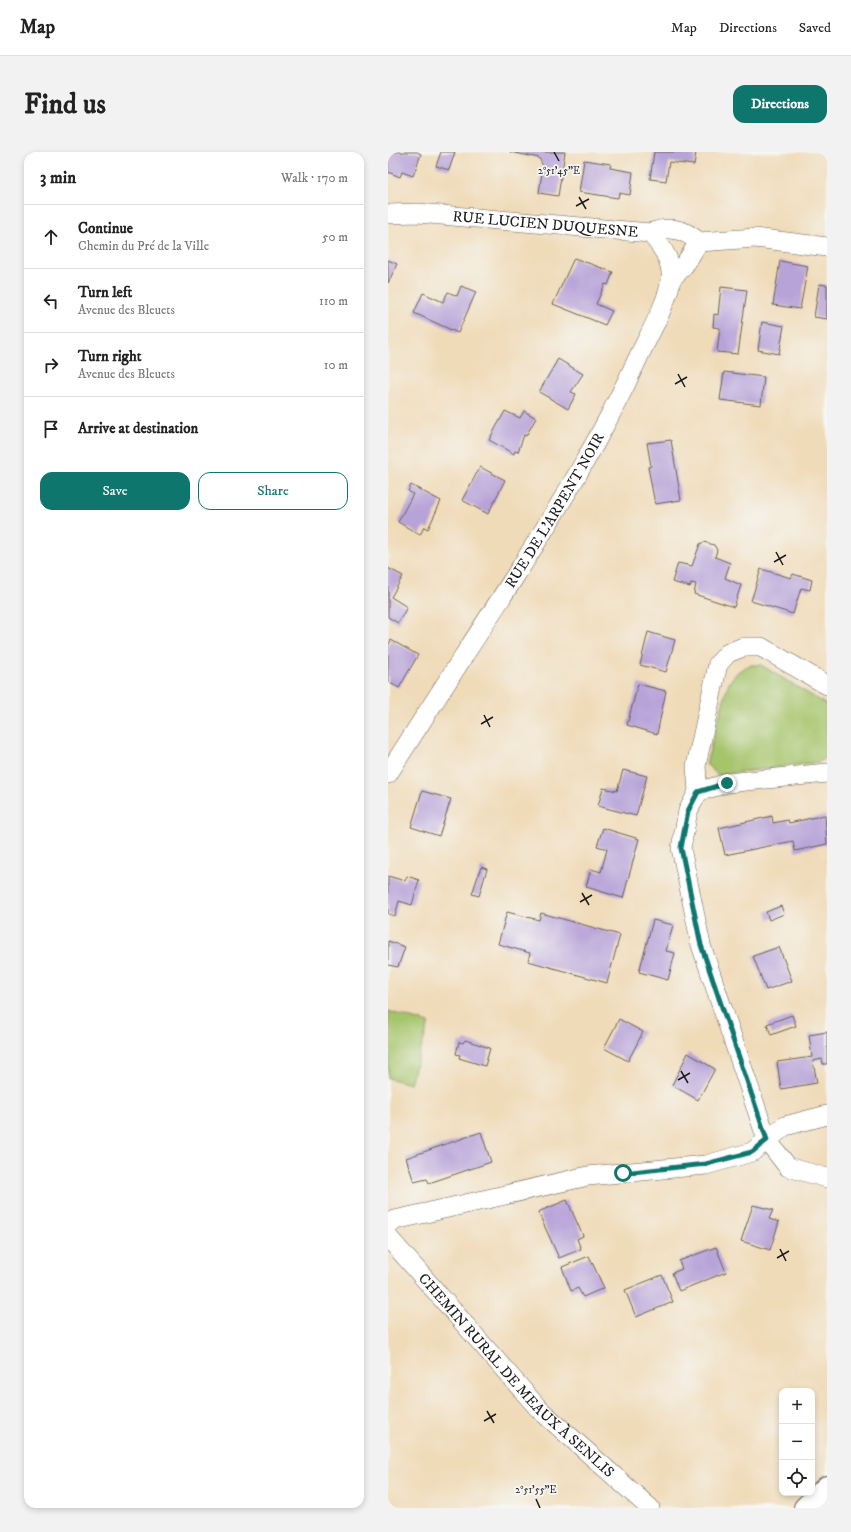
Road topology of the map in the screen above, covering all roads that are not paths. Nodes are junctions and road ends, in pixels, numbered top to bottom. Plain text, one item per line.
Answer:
1 (388, 214) edge
2 (650, 233) junction
3 (699, 242) junction
4 (827, 247) edge
5 (671, 279) junction
6 (827, 685) edge
7 (827, 773) edge
8 (388, 774) edge
9 (698, 792) junction
10 (827, 1115) edge
11 (767, 1140) junction
12 (827, 1178) edge
13 (388, 1226) edge
14 (388, 1237) edge
15 (827, 1487) edge
16 (650, 1508) edge
17 (805, 1508) edge

1 - 2 street, RUE LUCIEN DUQUESNE
2 - 3 street, RUE LUCIEN DUQUESNE
2 - 5 street, RUE DE L'ARPENT NOIR
3 - 4 street
3 - 5 street
5 - 8 street, RUE DE L'ARPENT NOIR
6 - 9 street
7 - 9 street
9 - 11 street
10 - 11 street
11 - 12 street
11 - 13 street
14 - 16 street, CHEMIN RURAL DE MEAUX À SENLIS
15 - 17 street

